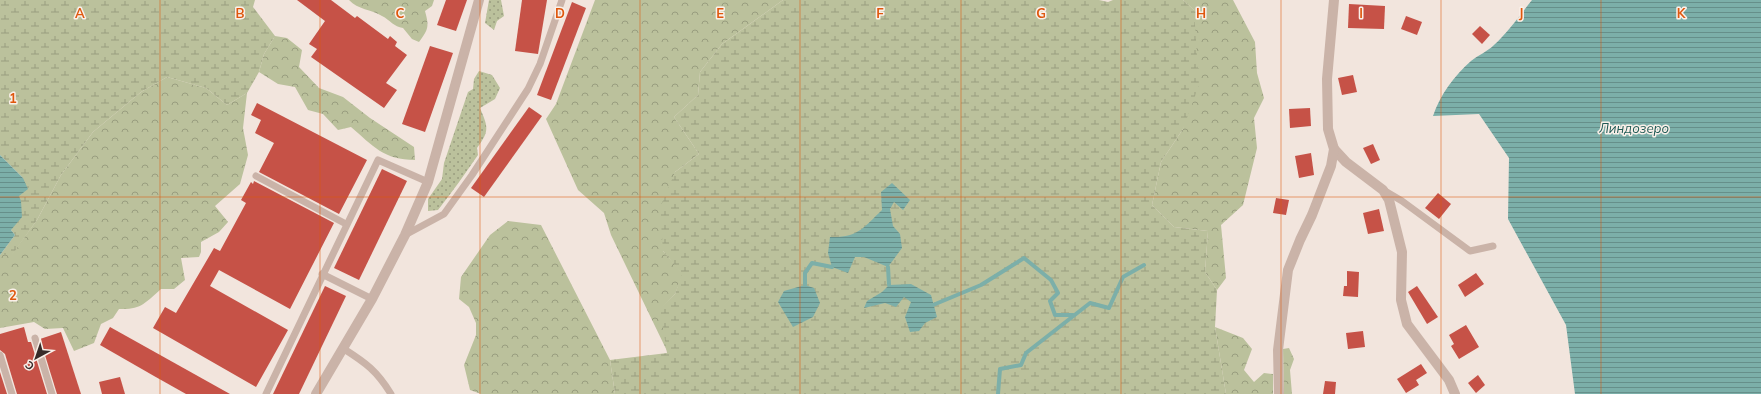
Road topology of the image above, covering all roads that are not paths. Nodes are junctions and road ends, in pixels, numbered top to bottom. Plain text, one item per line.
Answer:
1 (479, 0) edge
2 (562, 0) edge
3 (1334, 0) edge
4 (1334, 149) junction
5 (256, 176) dead end
6 (428, 182) junction
7 (1383, 190) junction
8 (346, 224) junction
9 (405, 235) junction
10 (1493, 246) dead end
11 (322, 274) junction
12 (372, 299) junction
13 (35, 338) dead end
14 (344, 349) junction
15 (0, 355) edge
16 (12, 394) edge
17 (52, 394) edge
18 (266, 394) edge
19 (316, 394) edge
20 (391, 394) edge
21 (1279, 394) edge
22 (1455, 394) edge

1 - 6 street
2 - 9 lane
3 - 4 street
4 - 7 street
4 - 21 street
5 - 8 lane
6 - 8 lane
6 - 9 street
7 - 10 lane
7 - 22 street
8 - 11 lane
9 - 12 street
11 - 12 lane
11 - 18 lane
12 - 14 street
13 - 17 lane
14 - 19 street
14 - 20 lane
15 - 16 lane

